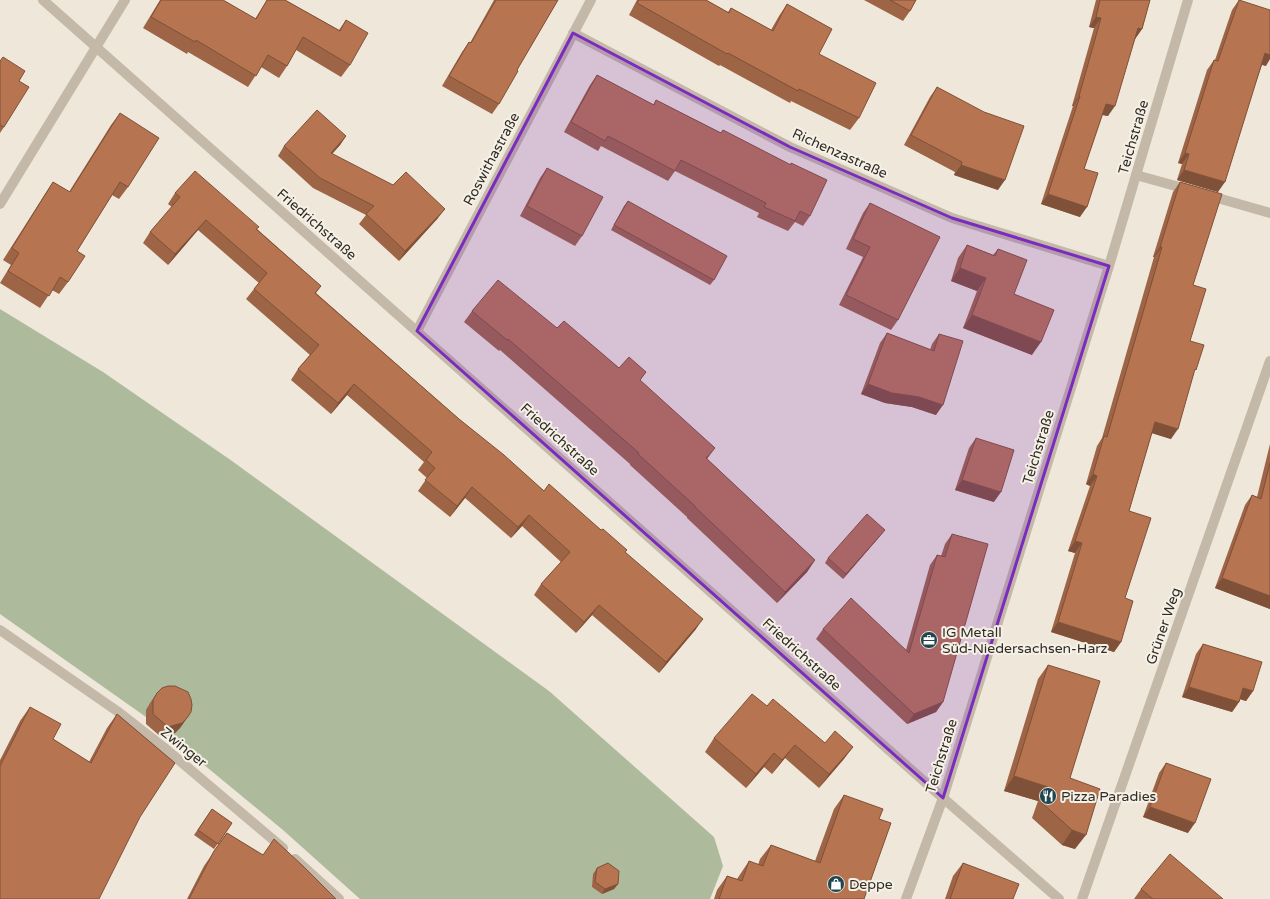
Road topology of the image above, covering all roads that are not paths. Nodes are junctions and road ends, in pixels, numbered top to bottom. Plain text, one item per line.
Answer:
1 (43, 0) edge
2 (125, 0) edge
3 (591, 0) edge
4 (1188, 0) edge
5 (573, 33) junction
6 (95, 47) junction
7 (1136, 175) junction
8 (0, 204) edge
9 (1270, 213) edge
10 (1109, 266) junction
11 (417, 331) junction
12 (1270, 361) edge
13 (0, 630) edge
14 (943, 798) junction
15 (339, 899) edge
16 (906, 899) edge
17 (1059, 899) edge
18 (1082, 899) edge

1 - 6 street, Friedrichstraße
2 - 6 street
3 - 5 street, Roswithastraße
4 - 7 street, Teichstraße
5 - 10 street, Richenzastraße
5 - 11 street, Roswithastraße
6 - 8 street
6 - 11 street, Friedrichstraße
7 - 9 street
7 - 10 street, Teichstraße
10 - 14 street, Teichstraße
11 - 14 street, Friedrichstraße
12 - 18 street, Grüner Weg
13 - 15 street, Zwinger
14 - 16 street, Teichstraße
14 - 17 street, Friedrichstraße

